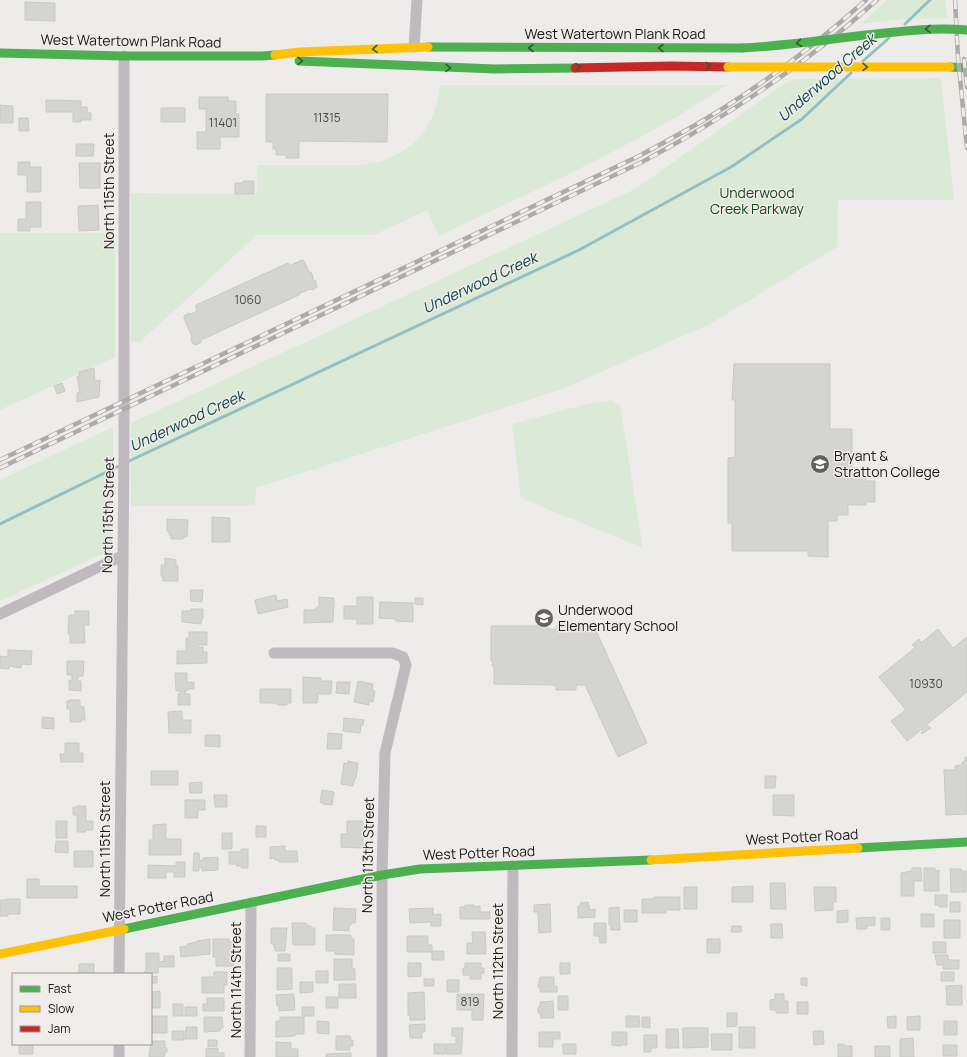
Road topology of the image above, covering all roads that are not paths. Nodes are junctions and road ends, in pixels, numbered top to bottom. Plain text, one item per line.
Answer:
1 (417, 0) edge
2 (967, 30) edge
3 (414, 47) junction
4 (0, 54) edge
5 (124, 56) junction
6 (262, 56) junction
7 (409, 66) junction
8 (967, 68) edge
9 (122, 556) junction
10 (0, 614) edge
11 (274, 653) dead end
12 (967, 842) edge
13 (513, 866) junction
14 (382, 875) junction
15 (251, 904) junction
16 (119, 929) junction
17 (0, 954) edge
18 (119, 973) edge
19 (119, 1045) edge
20 (119, 1057) edge
21 (250, 1057) edge
22 (382, 1057) edge
23 (512, 1057) edge

1 - 3 street
2 -> 3 street, West Watertown Plank Road, bridge
3 -> 6 street, West Watertown Plank Road
3 - 7 street
4 - 5 street, West Watertown Plank Road
5 - 6 street, West Watertown Plank Road
5 - 9 street, North 115th Street
6 -> 7 street, West Watertown Plank Road
7 -> 8 street, West Watertown Plank Road, bridge
9 - 10 street
9 - 16 street, North 115th Street
11 - 14 street, North 113th Street
12 - 13 street, West Potter Road
13 - 14 street, West Potter Road
13 - 23 street, North 112th Street
14 - 15 street, West Potter Road
14 - 22 street, North 113th Street
15 - 16 street, West Potter Road
15 - 21 street, North 114th Street
16 - 17 street, West Potter Road
16 - 18 street, North 115th Street
19 - 20 street

